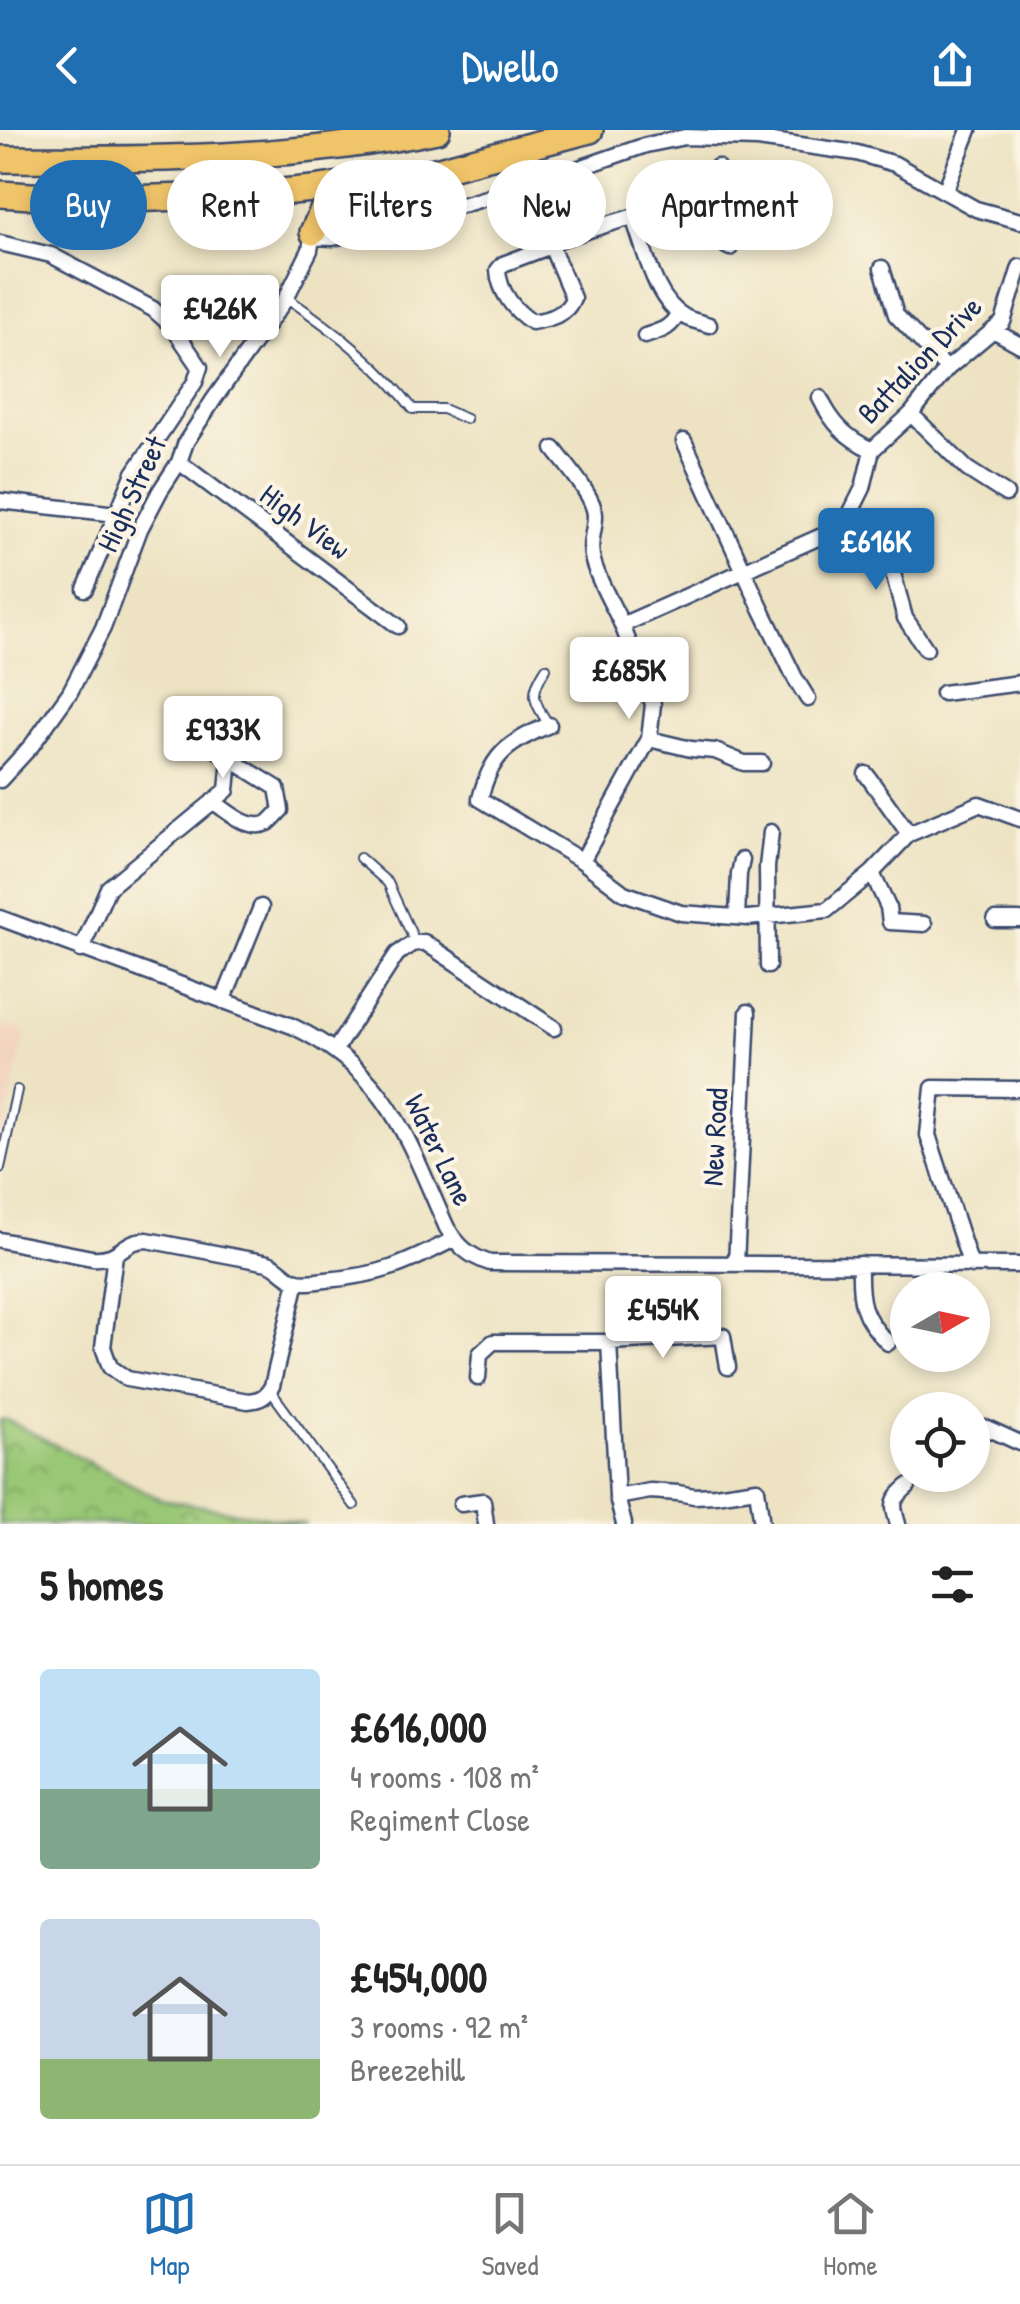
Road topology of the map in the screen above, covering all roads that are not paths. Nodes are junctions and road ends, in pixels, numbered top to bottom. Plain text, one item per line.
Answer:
1 (438, 130) edge
2 (590, 130) edge
3 (969, 130) edge
4 (0, 148) edge
5 (0, 159) edge
6 (78, 159) junction
7 (603, 160) edge
8 (467, 163) edge
9 (944, 191) junction
10 (0, 194) edge
11 (167, 198) edge
12 (487, 198) edge
13 (294, 206) edge
14 (1020, 221) edge
15 (313, 235) junction
16 (0, 243) edge
17 (551, 244) joint
18 (645, 250) edge
19 (1020, 266) edge
20 (882, 268) dead end
21 (286, 298) junction
22 (678, 312) junction
23 (708, 325) dead end
24 (993, 330) junction
25 (645, 336) dead end
26 (1020, 345) edge
27 (947, 369) junction
28 (820, 398) dead end
29 (911, 414) junction
30 (466, 419) dead end
31 (156, 440) junction
32 (684, 442) dead end
33 (554, 449) dead end
34 (872, 450) junction
35 (180, 457) junction
36 (1006, 494) dead end
37 (0, 501) edge
38 (117, 514) junction
39 (848, 518) junction
40 (744, 570) junction
41 (85, 589) dead end
42 (622, 625) junction
43 (398, 626) dead end
44 (926, 648) dead end
45 (546, 668) dead end
46 (1020, 684) edge
47 (943, 692) dead end
48 (808, 699) dead end
49 (172, 718) dead end
50 (549, 725) joint
51 (649, 739) junction
52 (230, 759) junction
53 (762, 763) dead end
54 (866, 774) dead end
55 (0, 780) edge
56 (213, 801) junction
57 (1020, 819) edge
58 (771, 832) dead end
59 (909, 834) junction
60 (360, 858) dead end
61 (742, 860) dead end
62 (582, 861) junction
63 (872, 872) junction
64 (262, 906) dead end
65 (769, 916) junction
66 (736, 917) junction
67 (0, 918) edge
68 (996, 920) dead end
69 (1020, 920) edge
70 (924, 924) dead end
71 (416, 944) junction
72 (81, 950) junction
73 (768, 966) dead end
74 (224, 1002) junction
75 (748, 1012) dead end
76 (554, 1028) dead end
77 (335, 1050) junction
78 (1020, 1089) edge
79 (17, 1090) dead end
80 (0, 1168) edge
81 (454, 1239) junction
82 (0, 1240) edge
83 (116, 1256) junction
84 (736, 1264) junction
85 (860, 1264) junction
86 (1020, 1265) edge
87 (970, 1266) junction
88 (296, 1281) junction
89 (609, 1342) junction
90 (888, 1343) dead end
91 (728, 1367) dead end
92 (478, 1378) dead end
93 (270, 1390) junction
94 (990, 1429) edge
95 (1020, 1443) edge
96 (901, 1492) edge
97 (618, 1496) junction
98 (462, 1504) dead end
99 (354, 1505) dead end
100 (486, 1524) edge
101 (624, 1524) edge
102 (762, 1524) edge
103 (898, 1524) edge

1 - 6 highway
2 - 8 highway
3 - 9 street
4 - 6 highway
5 - 6 highway
7 - 9 street
9 - 14 street
10 - 11 highway
12 - 15 street
13 - 15 highway
15 - 21 street, High Street
16 - 31 street
17 - 17 street
18 - 22 street
19 - 24 street, Battalion Drive
20 - 27 street
21 - 30 lane
21 - 35 street, High Street
22 - 23 street
22 - 25 street
24 - 26 street
24 - 27 street, Battalion Drive
27 - 29 street, Battalion Drive
28 - 34 street
29 - 34 street, Battalion Drive
29 - 36 street
31 - 35 street, High View
31 - 38 street
32 - 40 street
33 - 42 street
34 - 39 street, Battalion Drive
35 - 43 street, High View
35 - 55 street, High Street
37 - 38 street
38 - 41 street
39 - 40 street
39 - 44 street
40 - 42 street
40 - 48 street
42 - 51 street
45 - 50 lane
46 - 47 street
49 - 52 street
50 - 62 street
51 - 53 street
51 - 62 street
52 - 56 street
52 - 56 street
54 - 59 street
56 - 72 street
57 - 59 street
58 - 65 street
59 - 63 street
60 - 71 lane
61 - 66 street
62 - 66 street
63 - 65 street
63 - 70 street
64 - 74 street
65 - 66 street
65 - 73 street
67 - 72 street, Water Lane
68 - 69 street
71 - 76 street
71 - 77 street
72 - 74 street, Water Lane
74 - 77 street, Water Lane
75 - 84 street, New Road
77 - 81 street, Water Lane
78 - 87 street
79 - 80 lane
81 - 84 street, Water Lane
81 - 88 street
82 - 83 street
83 - 88 street
83 - 93 street
84 - 85 street, Water Lane
85 - 87 street, Water Lane
85 - 90 street
86 - 87 street, Water Lane
88 - 93 street
89 - 91 street
89 - 92 street
89 - 97 street
93 - 99 lane
94 - 95 street
96 - 103 street
97 - 101 street
97 - 102 street
98 - 100 street

